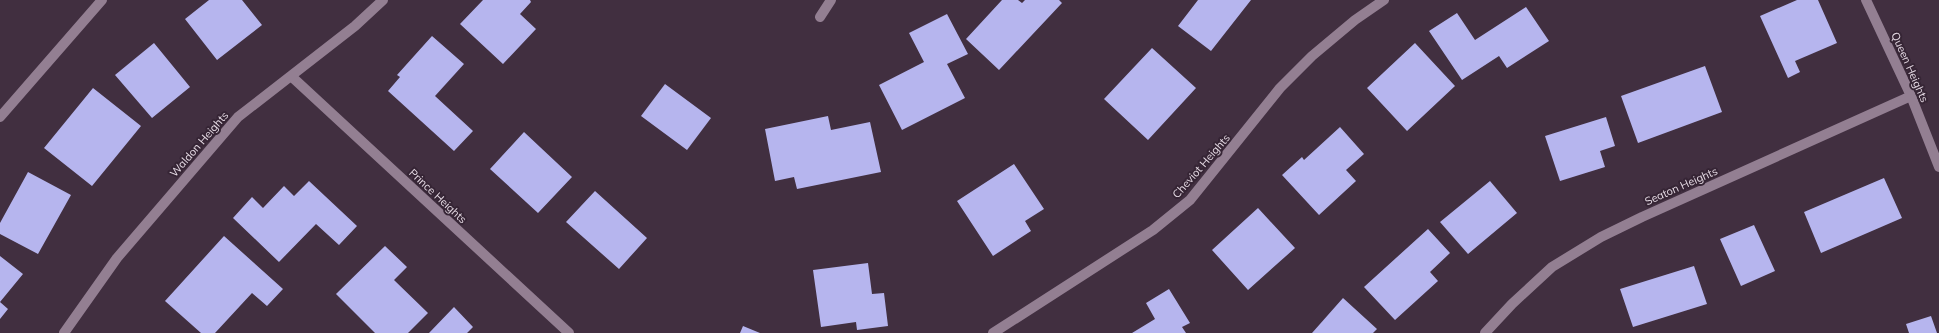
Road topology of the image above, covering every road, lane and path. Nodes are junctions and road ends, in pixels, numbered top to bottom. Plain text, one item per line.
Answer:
1 (102, 0) edge
2 (383, 0) edge
3 (832, 0) edge
4 (1384, 0) edge
5 (1866, 0) edge
6 (820, 17) dead end
7 (290, 76) junction
8 (1910, 96) junction
9 (0, 117) edge
10 (1939, 167) edge
11 (64, 333) edge
12 (569, 333) edge
13 (993, 333) edge
14 (1484, 333) edge

1 - 9 street
2 - 7 street, Waldon Heights
3 - 6 street
4 - 13 street, Cheviot Heights
5 - 8 street, Queen Heights
7 - 11 street, Waldon Heights
7 - 12 street, Prince Heights
8 - 10 street, Queen Heights
8 - 14 street, Seaton Heights

